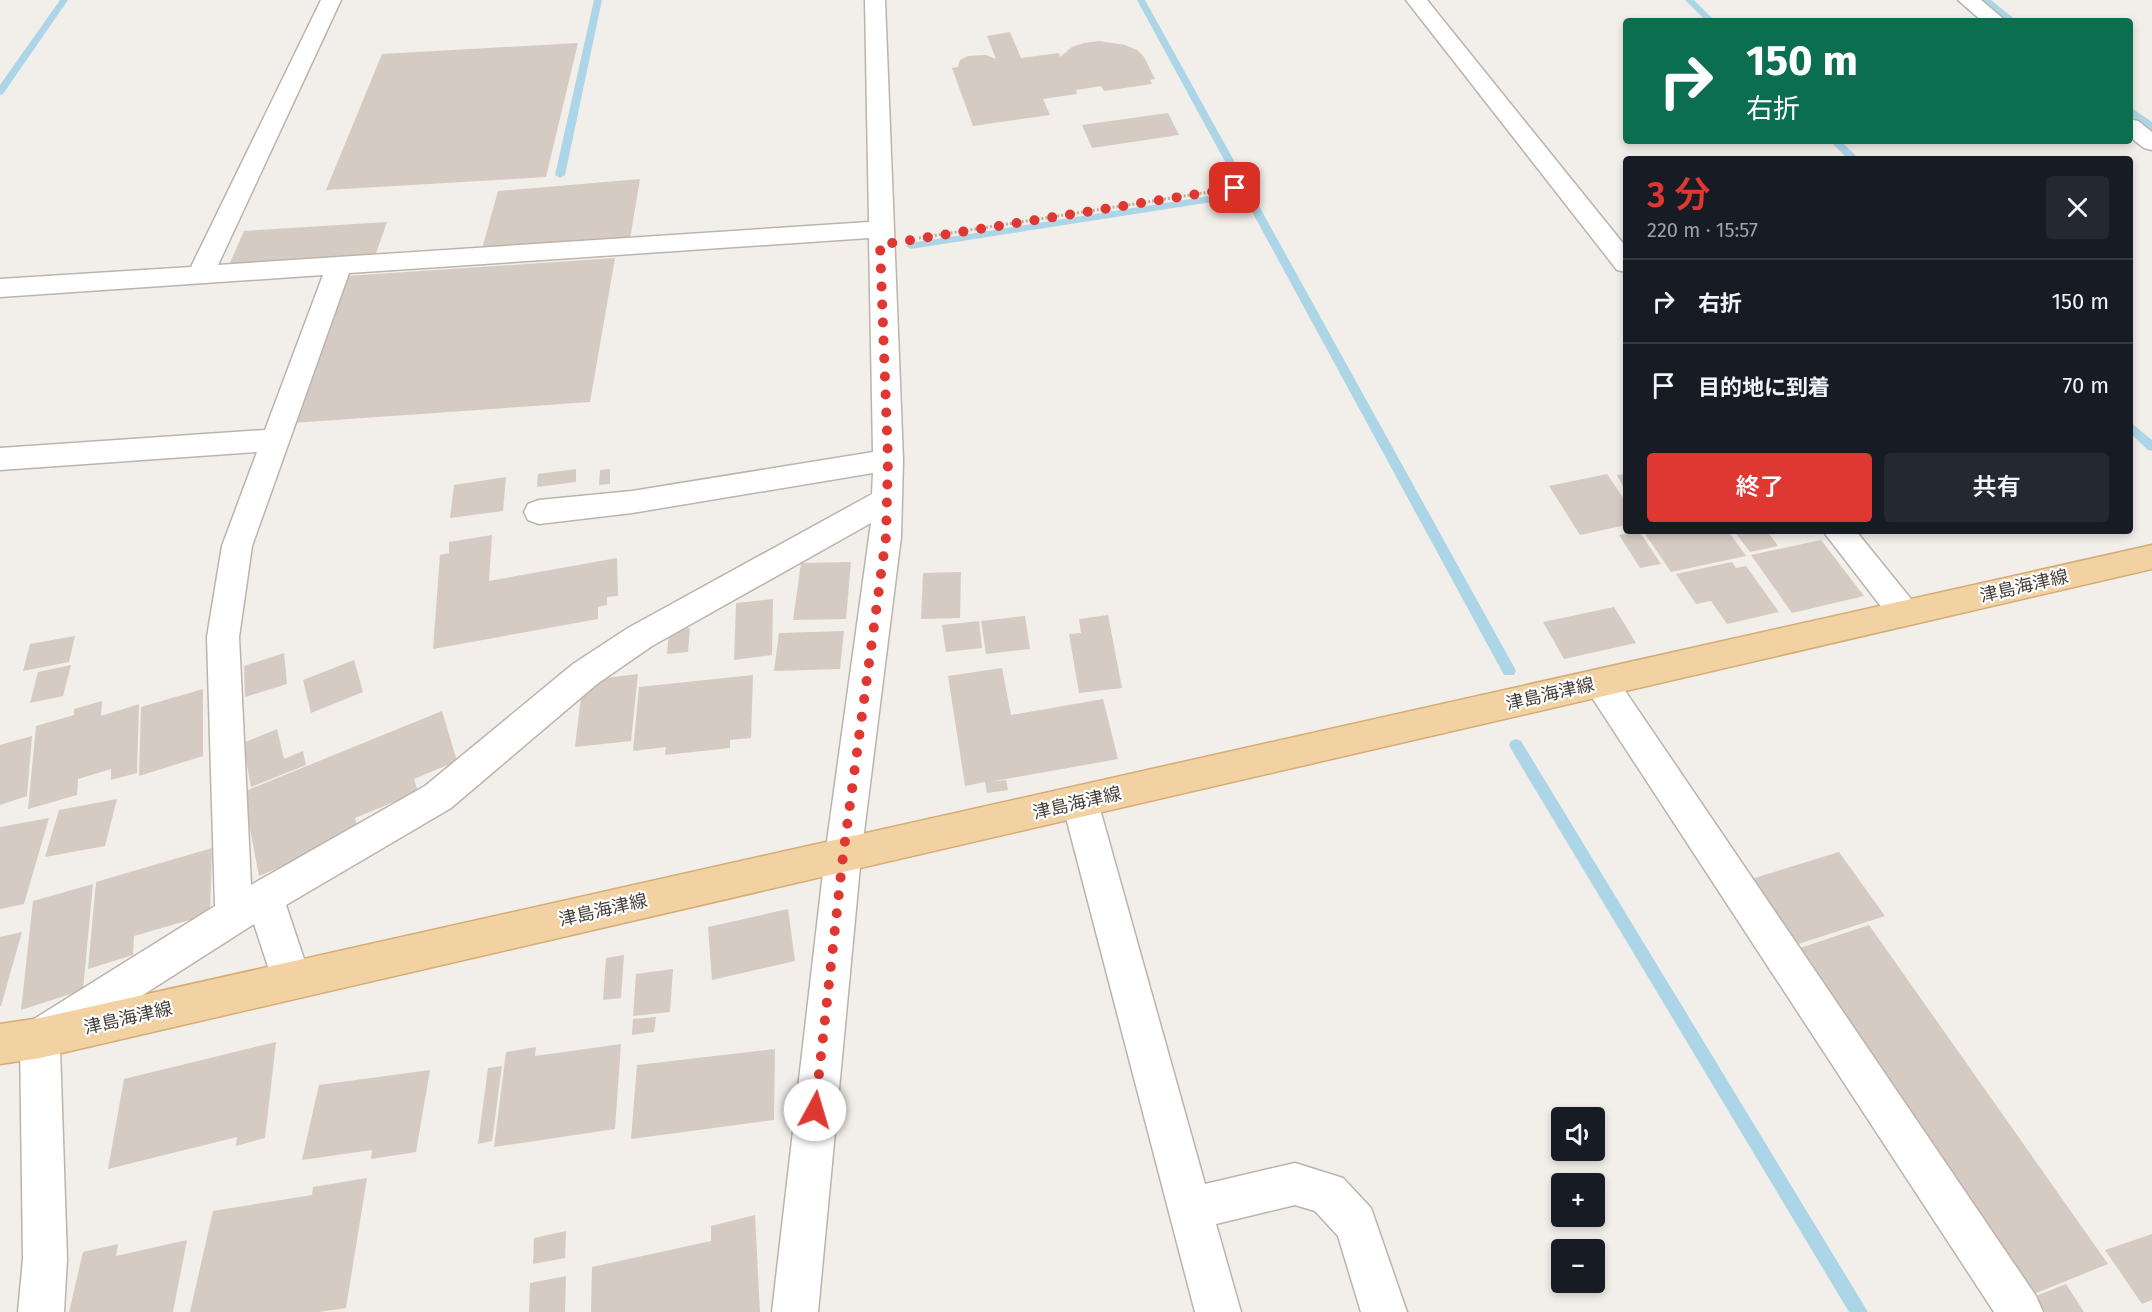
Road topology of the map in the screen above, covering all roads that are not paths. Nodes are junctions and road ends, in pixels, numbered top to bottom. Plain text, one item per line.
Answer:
1 (331, 0) edge
2 (875, 0) edge
3 (1416, 0) edge
4 (1968, 0) edge
5 (1991, 18) edge
6 (2133, 128) edge
7 (2152, 143) edge
8 (880, 237) junction
9 (1623, 260) edge
10 (339, 266) junction
11 (200, 275) junction
12 (0, 288) edge
13 (276, 440) junction
14 (0, 459) edge
15 (888, 459) junction
16 (886, 500) junction
17 (539, 512) dead end
18 (1840, 534) edge
19 (2152, 557) edge
20 (1904, 614) junction
21 (1601, 682) junction
22 (1080, 802) junction
23 (843, 856) junction
24 (250, 906) junction
25 (291, 980) junction
26 (40, 1038) junction
27 (0, 1044) edge
28 (1190, 1209) junction
29 (41, 1312) edge
30 (795, 1312) edge
31 (1218, 1312) edge
32 (1384, 1312) edge
33 (2020, 1312) edge

1 - 11 street
2 - 8 street
3 - 9 street
4 - 5 street
6 - 7 street
8 - 10 street
8 - 15 street
10 - 11 street
10 - 13 street
11 - 12 street
13 - 14 street
13 - 24 street
15 - 16 street
15 - 17 street
16 - 23 street
16 - 24 street
18 - 20 street
19 - 20 main road, 津島海津線
20 - 21 main road, 津島海津線
21 - 22 main road, 津島海津線
21 - 33 street
22 - 23 main road, 津島海津線
22 - 28 street
23 - 25 main road, 津島海津線
23 - 30 street
24 - 25 street
24 - 26 street
25 - 26 main road, 津島海津線
26 - 27 main road, 津島海津線
26 - 29 street
28 - 31 street
28 - 32 street

